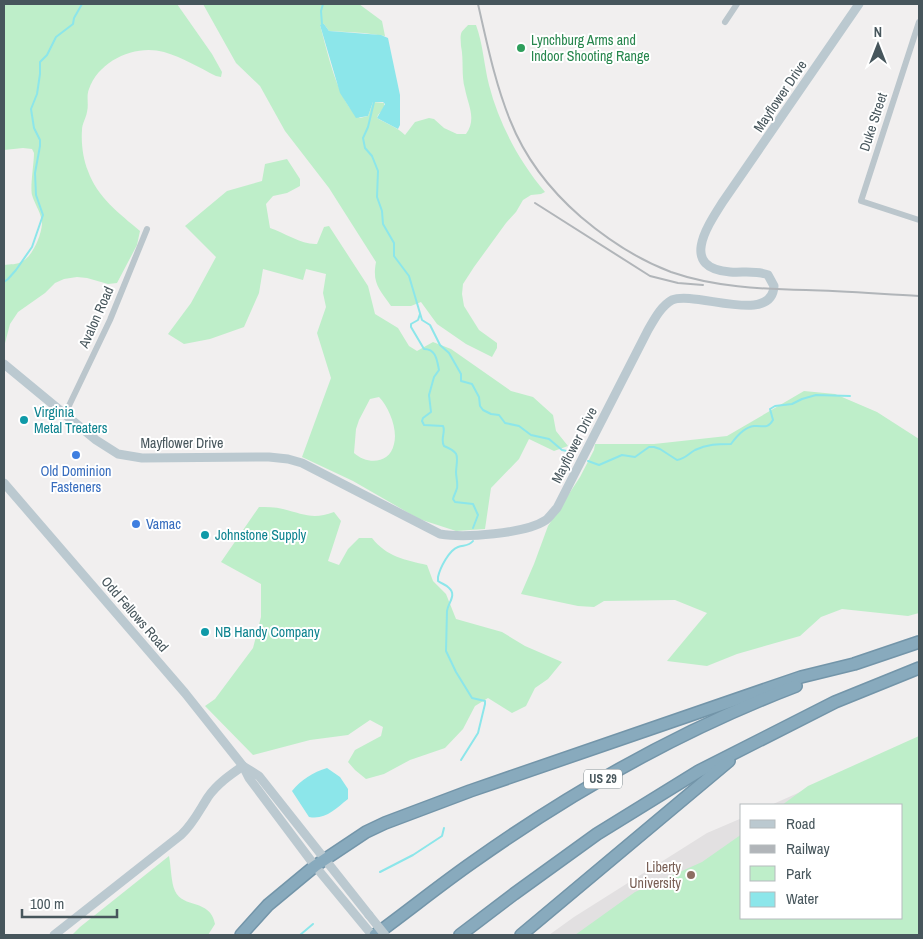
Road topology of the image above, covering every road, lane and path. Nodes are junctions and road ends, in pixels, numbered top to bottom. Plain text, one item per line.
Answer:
1 (737, 4) edge
2 (859, 4) edge
3 (725, 22) dead end
4 (919, 22) edge
5 (919, 220) edge
6 (147, 229) dead end
7 (4, 364) edge
8 (65, 414) junction
9 (4, 483) edge
10 (919, 642) edge
11 (854, 664) junction
12 (919, 668) edge
13 (748, 745) junction
14 (243, 766) junction
15 (320, 862) junction
16 (54, 935) edge
17 (241, 935) edge
18 (374, 935) edge
19 (385, 935) edge
20 (460, 935) edge
21 (521, 935) edge

1 - 3 street
2 - 8 street, Mayflower Drive
4 - 5 street, Duke Street
6 - 8 street, Avalon Road
7 - 8 street, Mayflower Drive
9 - 14 street, Odd Fellows Road
10 - 11 highway, US 29
11 - 15 highway
11 - 18 highway, US 29
12 - 13 highway
13 - 20 highway
13 - 21 highway
14 - 15 street, Odd Fellows Road
14 - 16 street
15 - 17 highway
15 - 18 street, Odd Fellows Road
15 - 19 street, Odd Fellows Road, bridge

